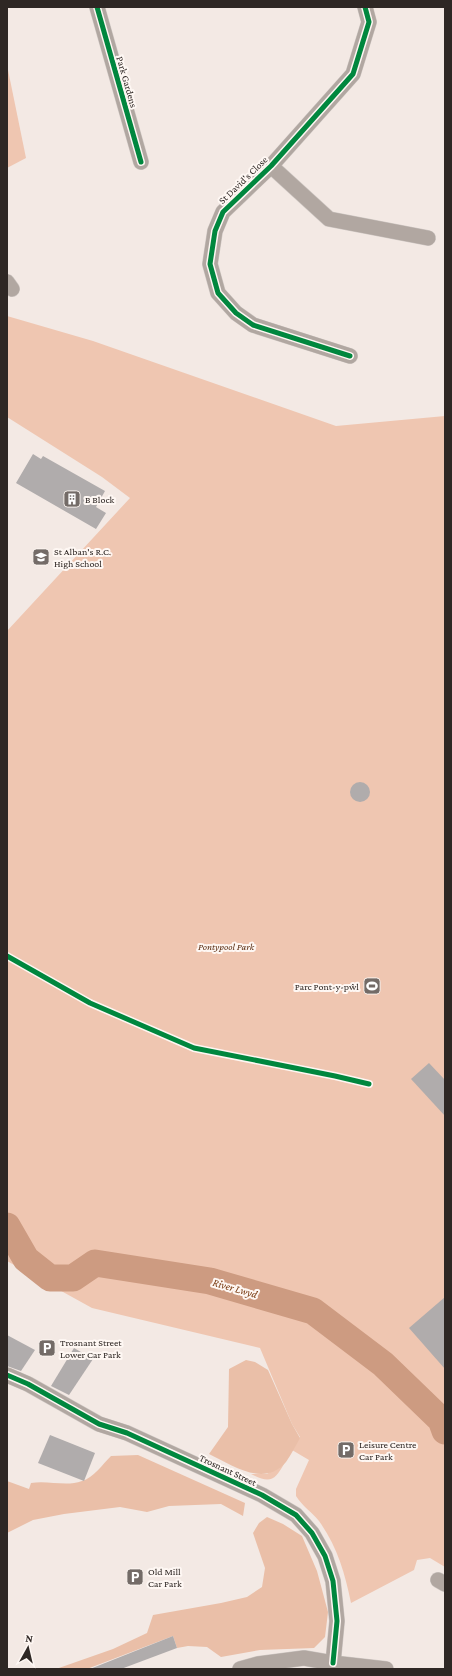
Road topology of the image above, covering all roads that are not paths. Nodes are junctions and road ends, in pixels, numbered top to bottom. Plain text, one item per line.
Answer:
1 (96, 7) edge
2 (365, 7) edge
3 (141, 162) dead end
4 (270, 166) junction
5 (428, 238) dead end
6 (350, 356) dead end
7 (7, 1375) edge
8 (333, 1663) junction
9 (240, 1669) edge
10 (386, 1669) edge

1 - 3 street, Park Gardens
2 - 4 street, St David's Close
4 - 5 street
4 - 6 street, St David's Close
7 - 8 street, Trosnant Street
8 - 9 street
8 - 10 street

